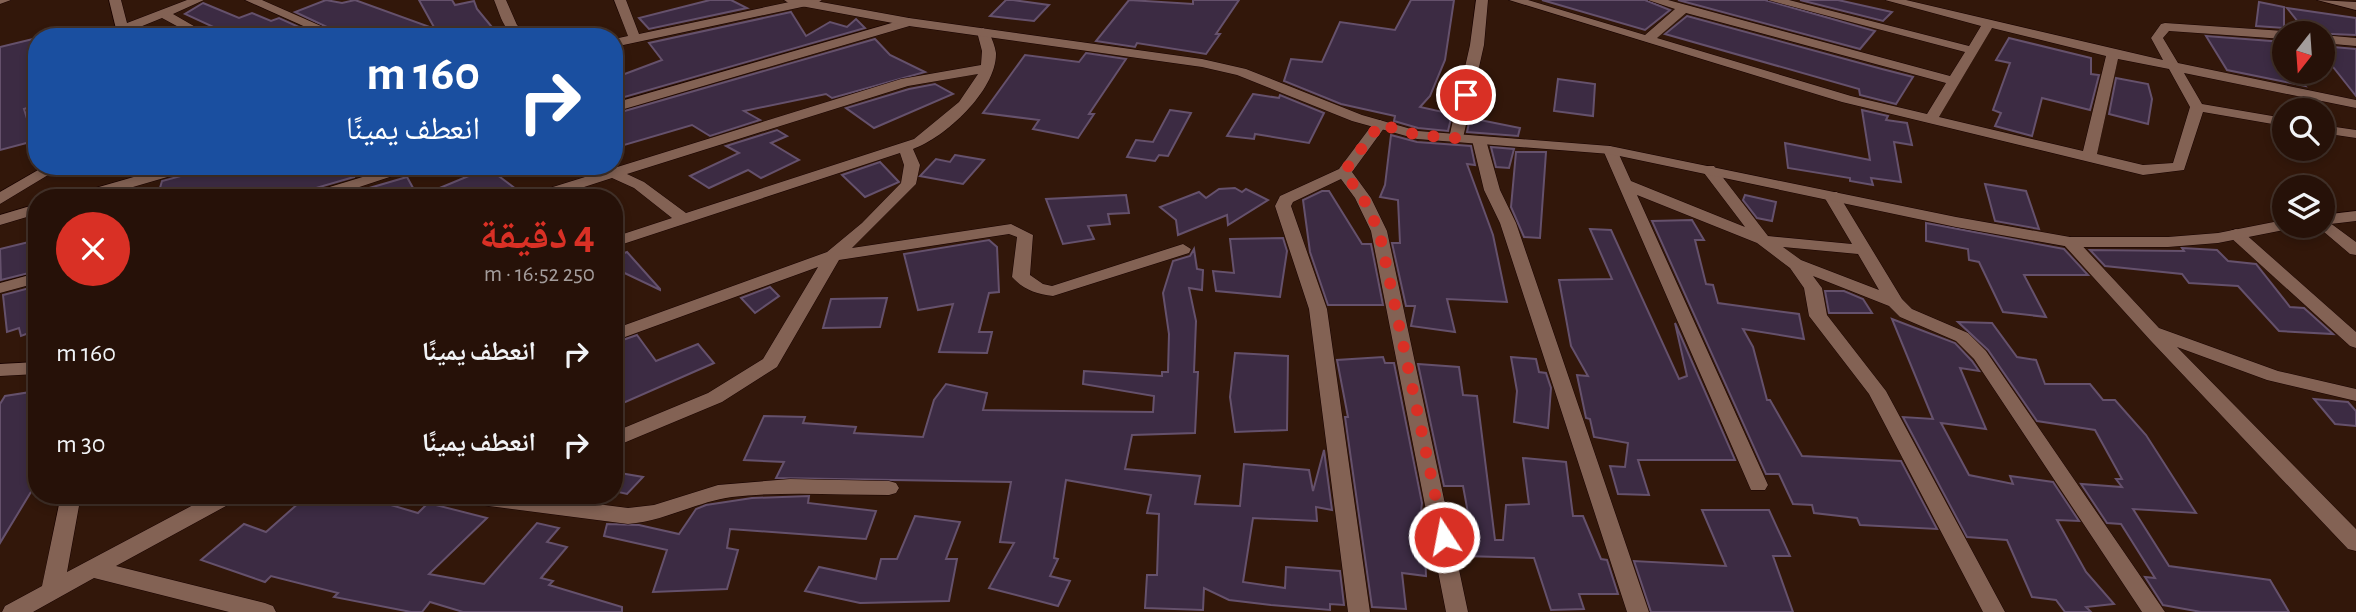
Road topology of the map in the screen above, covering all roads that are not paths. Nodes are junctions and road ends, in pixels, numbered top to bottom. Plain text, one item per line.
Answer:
1 (115, 0) edge
2 (198, 0) edge
3 (251, 0) edge
4 (500, 0) edge
5 (620, 0) edge
6 (790, 0) edge
7 (1482, 0) edge
8 (1515, 0) edge
9 (1654, 0) edge
10 (1774, 0) edge
11 (1891, 0) edge
12 (2323, 0) edge
13 (814, 1) edge
14 (2356, 6) edge
15 (1684, 8) junction
16 (164, 14) junction
17 (909, 22) junction
18 (1988, 25) junction
19 (123, 28) edge
20 (135, 28) edge
21 (190, 28) edge
22 (318, 28) edge
23 (513, 28) edge
24 (983, 32) junction
25 (2272, 34) edge
26 (635, 39) junction
27 (1647, 40) junction
28 (623, 41) edge
29 (2335, 41) edge
30 (2356, 43) edge
31 (1971, 50) junction
32 (2113, 54) junction
33 (2173, 67) junction
34 (984, 69) junction
35 (1953, 81) junction
36 (2356, 103) edge
37 (623, 105) edge
38 (2197, 107) junction
39 (1931, 119) junction
40 (2272, 120) edge
41 (1380, 124) junction
42 (2335, 131) edge
43 (2356, 134) edge
44 (1456, 138) junction
45 (1479, 140) junction
46 (905, 148) junction
47 (1610, 150) junction
48 (2089, 158) junction
49 (1709, 169) junction
50 (623, 170) edge
51 (1344, 172) junction
52 (41, 175) edge
53 (158, 175) edge
54 (386, 175) edge
55 (607, 175) edge
56 (617, 175) edge
57 (1625, 184) junction
58 (109, 189) edge
59 (339, 189) edge
60 (562, 189) edge
61 (1831, 195) junction
62 (0, 199) edge
63 (28, 212) edge
64 (2356, 216) edge
65 (682, 218) junction
66 (2335, 219) edge
67 (0, 220) edge
68 (2272, 227) edge
69 (2335, 232) edge
70 (2236, 234) junction
71 (623, 239) edge
72 (1763, 240) junction
73 (2070, 242) junction
74 (1183, 249) dead end
75 (1864, 250) junction
76 (2356, 250) edge
77 (832, 256) junction
78 (1796, 264) junction
79 (28, 280) edge
80 (0, 288) edge
81 (1895, 302) junction
82 (623, 332) edge
83 (2153, 332) junction
84 (2356, 342) edge
85 (28, 361) edge
86 (28, 369) edge
87 (3, 370) edge
88 (2356, 394) edge
89 (623, 436) edge
90 (1758, 485) dead end
91 (889, 488) dead end
92 (69, 504) edge
93 (213, 504) edge
94 (539, 504) edge
95 (2356, 544) edge
96 (92, 569) junction
97 (52, 590) junction
98 (13, 612) edge
99 (265, 612) edge
100 (1359, 612) edge
101 (1457, 612) edge
102 (1638, 612) edge
103 (1994, 612) edge
104 (2154, 612) edge

1 - 19 street
2 - 16 street
3 - 22 street
4 - 23 street
5 - 26 street
6 - 13 street
7 - 44 street
8 - 27 street
9 - 15 street
10 - 31 street
11 - 18 street
12 - 14 street
13 - 17 street
13 - 26 street
15 - 27 street
15 - 35 street
16 - 20 street
16 - 21 street
17 - 24 street
17 - 37 street
18 - 31 street
18 - 32 street
24 - 34 street
24 - 41 street
25 - 33 street
26 - 28 street
27 - 39 street
29 - 30 street
31 - 35 street
32 - 33 street
32 - 48 street
33 - 36 street
33 - 38 street
34 - 46 street
34 - 50 street
35 - 39 street
38 - 40 street
38 - 48 street
39 - 48 street
41 - 44 street
41 - 51 street
42 - 43 street
44 - 45 street
45 - 47 street
45 - 102 street
46 - 65 street
46 - 77 street
47 - 49 street
47 - 57 street
49 - 61 street
49 - 72 street
51 - 100 street
51 - 101 street
52 - 62 street
53 - 58 street
54 - 59 street
55 - 60 street
56 - 65 street
57 - 72 street
57 - 90 street
61 - 73 street
61 - 75 street
63 - 67 street
64 - 66 street
65 - 71 street
68 - 70 street
69 - 76 street
70 - 73 street
70 - 84 street
72 - 75 street
72 - 78 street
73 - 83 street
74 - 77 street
75 - 81 street
77 - 82 street
77 - 89 street
78 - 81 street
78 - 103 street
79 - 80 street
81 - 104 street
83 - 88 street
83 - 95 street
85 - 87 street
86 - 87 street
91 - 94 street
92 - 97 street
93 - 96 street
96 - 97 street
96 - 99 street
97 - 98 street

